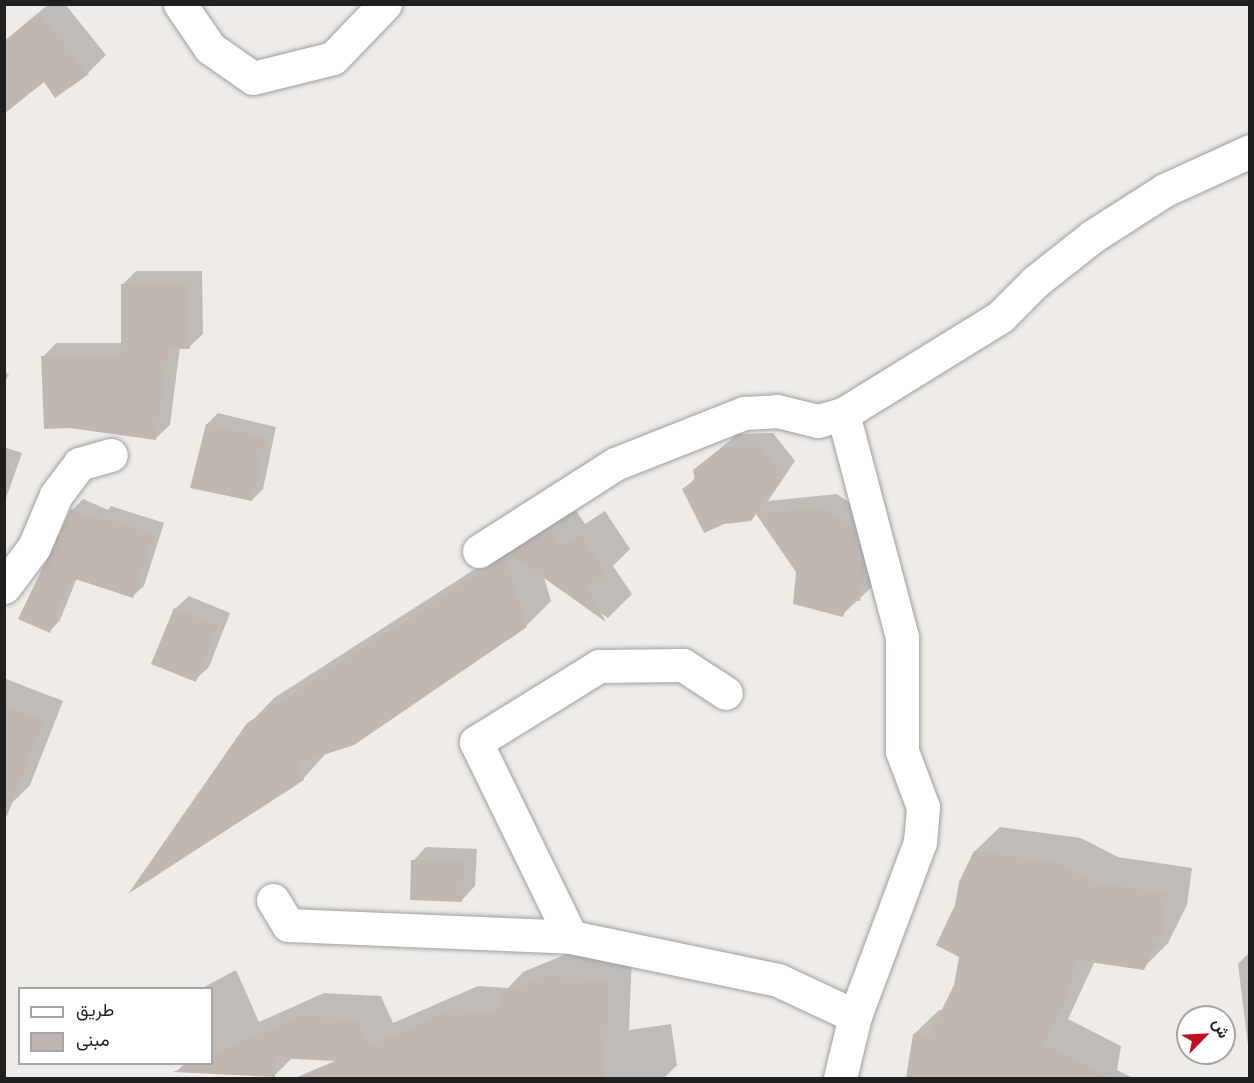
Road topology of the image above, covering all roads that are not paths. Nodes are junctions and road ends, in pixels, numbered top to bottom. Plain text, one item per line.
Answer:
1 (180, 4) edge
2 (385, 4) edge
3 (1250, 151) edge
4 (843, 414) junction
5 (111, 455) dead end
6 (479, 551) dead end
7 (4, 587) edge
8 (726, 693) dead end
9 (273, 900) dead end
10 (571, 937) junction
11 (855, 1016) junction
12 (840, 1078) edge

1 - 2 street
3 - 4 street
4 - 6 street
4 - 11 street
5 - 7 street
8 - 10 street
9 - 10 street
10 - 11 street
11 - 12 street

